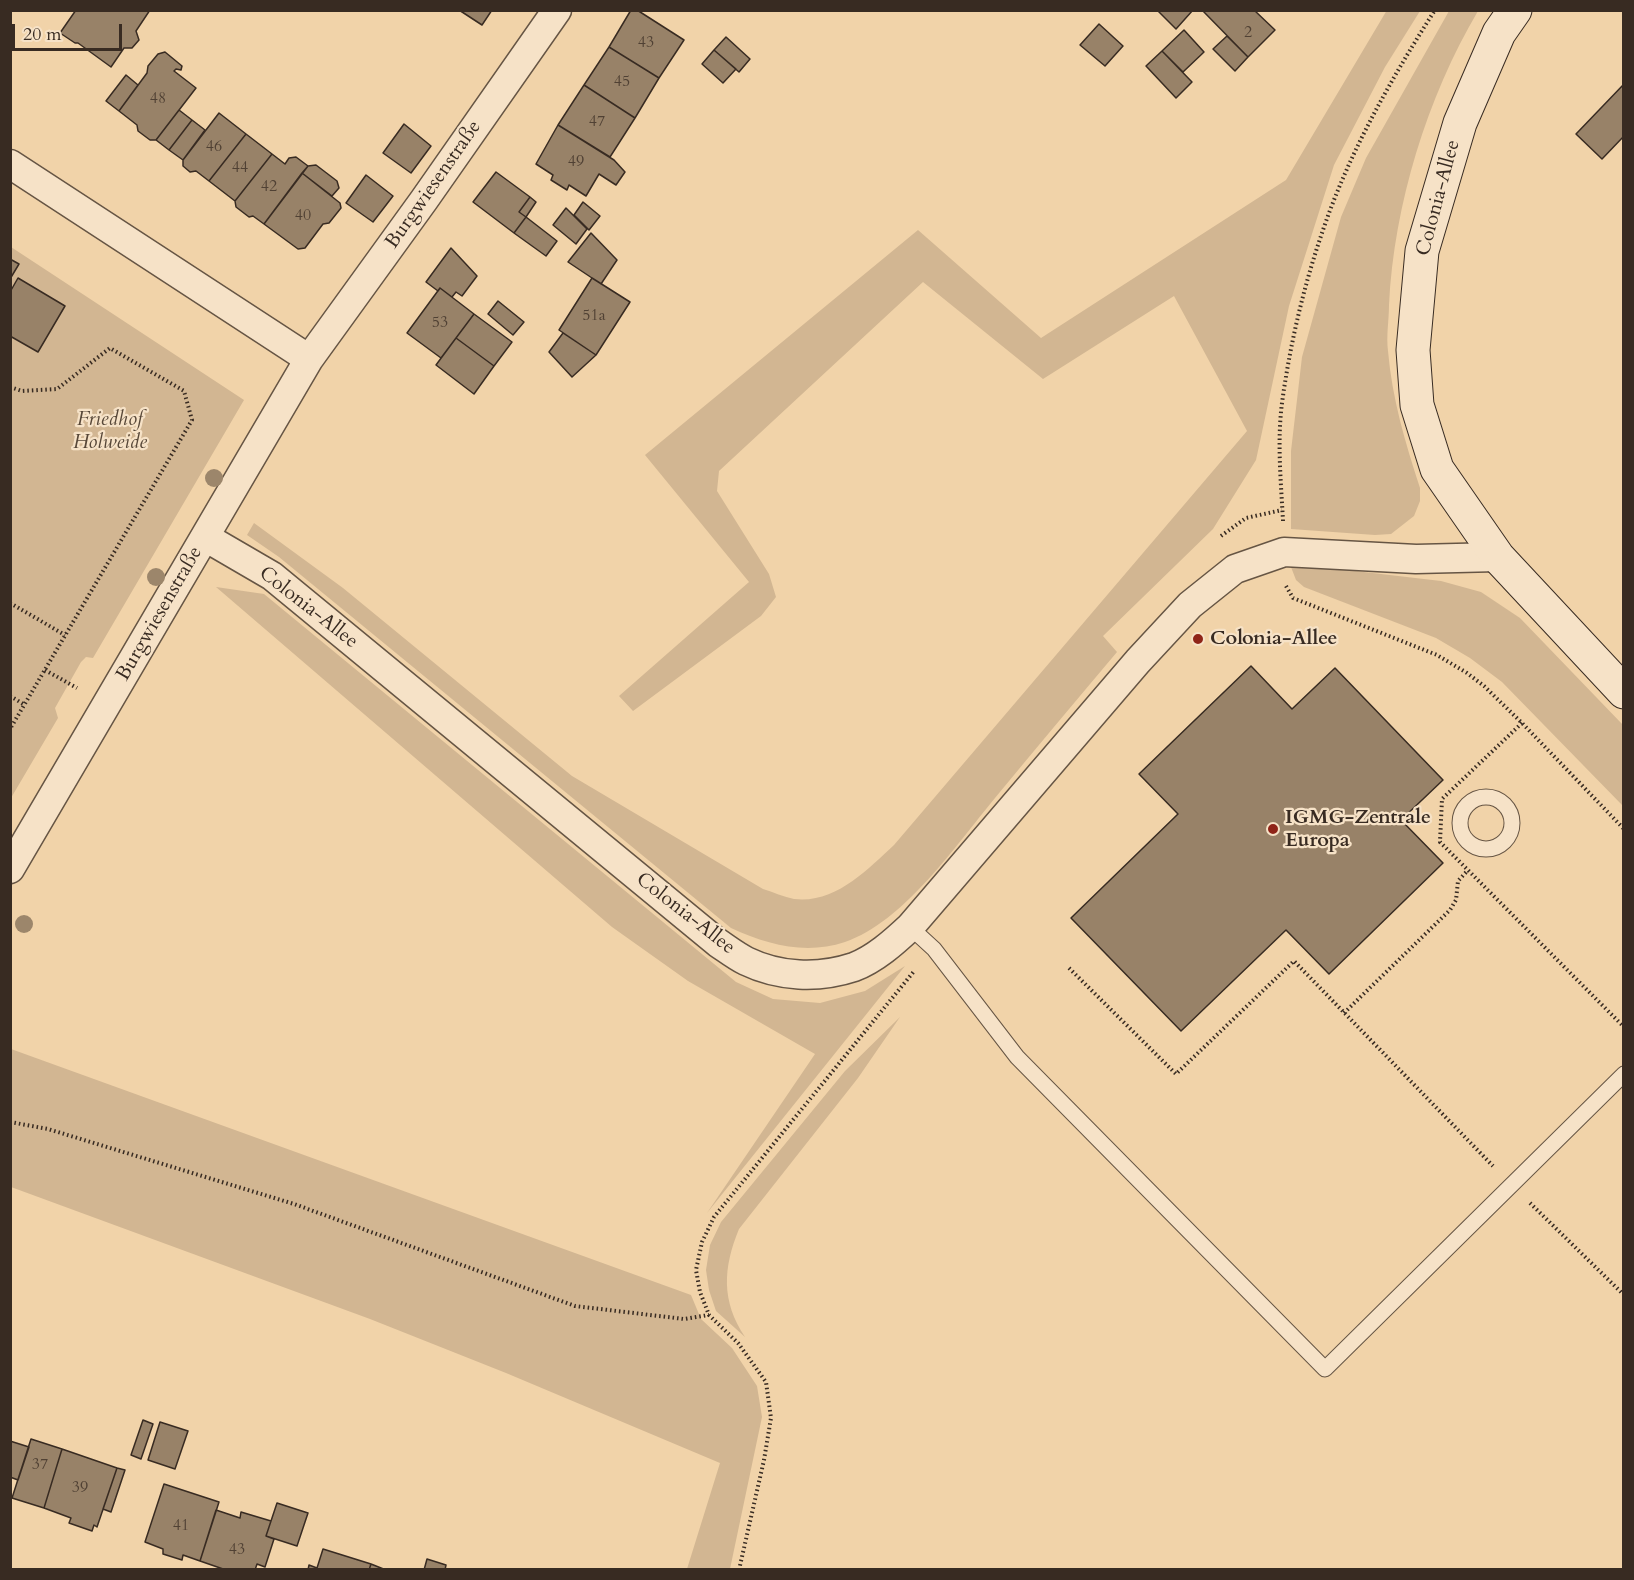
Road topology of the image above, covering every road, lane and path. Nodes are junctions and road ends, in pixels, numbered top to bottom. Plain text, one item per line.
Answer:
1 (557, 10) edge
2 (1435, 10) edge
3 (1515, 10) edge
4 (10, 164) edge
5 (309, 359) junction
6 (10, 387) edge
7 (205, 537) junction
8 (1284, 552) junction
9 (1498, 557) junction
10 (1275, 588) dead end
11 (10, 603) edge
12 (65, 635) junction
13 (45, 670) junction
14 (69, 684) dead end
15 (1623, 692) edge
16 (10, 696) edge
17 (25, 705) junction
18 (1522, 723) junction
19 (10, 729) edge
20 (1623, 829) edge
21 (10, 869) edge
22 (1468, 870) junction
23 (910, 927) junction
24 (934, 949) junction
25 (1069, 968) dead end
26 (1344, 1013) junction
27 (1623, 1027) edge
28 (1623, 1074) edge
29 (10, 1122) edge
30 (1512, 1185) junction
31 (1623, 1295) edge
32 (709, 1315) junction
33 (740, 1569) edge

1 - 5 street, Burgwiesenstraße
2 - 8 path
3 - 9 main road, Colonia-Allee
4 - 5 street
5 - 7 street, Burgwiesenstraße
6 - 12 path
7 - 21 street, Burgwiesenstraße
7 - 23 street, Colonia-Allee
8 - 9 street, Colonia-Allee
8 - 23 street, Colonia-Allee
9 - 15 main road, Colonia-Allee
10 - 18 path
11 - 12 path
12 - 13 path
13 - 14 path
13 - 17 path
16 - 17 path
17 - 19 path
18 - 20 path
18 - 22 path
22 - 26 path
22 - 27 path
23 - 24 lane
24 - 30 lane
24 - 32 path
25 - 26 path
26 - 30 path
28 - 30 lane
29 - 32 path
30 - 31 path
32 - 33 path

